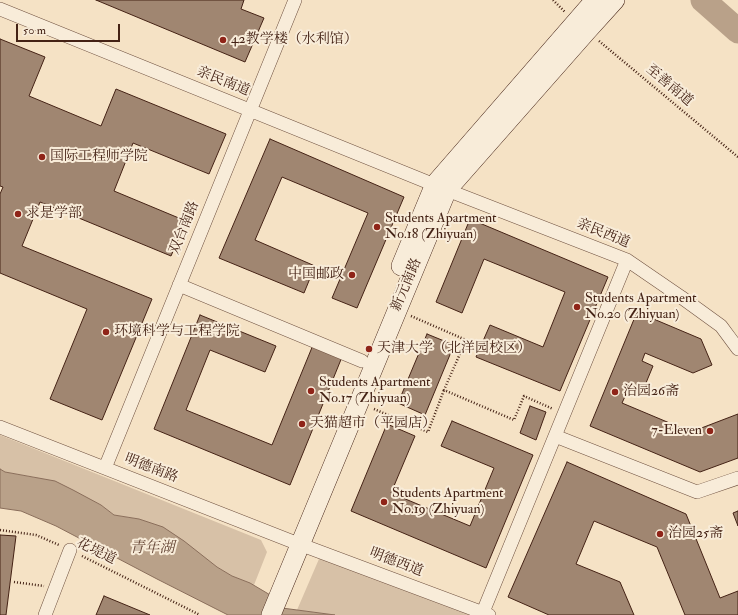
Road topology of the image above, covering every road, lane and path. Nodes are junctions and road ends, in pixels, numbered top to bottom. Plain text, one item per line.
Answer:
1 (295, 0) edge
2 (595, 0) edge
3 (615, 0) edge
4 (0, 9) edge
5 (587, 31) junction
6 (250, 110) junction
7 (738, 157) edge
8 (441, 187) junction
9 (627, 260) junction
10 (179, 285) junction
11 (397, 310) junction
12 (738, 349) edge
13 (362, 361) junction
14 (444, 390) junction
15 (358, 402) junction
16 (564, 413) junction
17 (0, 427) edge
18 (555, 436) junction
19 (105, 468) junction
20 (738, 478) edge
21 (0, 530) edge
22 (296, 542) junction
23 (70, 550) junction
24 (14, 582) dead end
25 (56, 588) junction
26 (273, 603) edge
27 (486, 614) edge
28 (45, 615) edge
29 (200, 615) edge
30 (262, 615) edge

1 - 6 street, 双台南路
2 - 8 street, 新元南路
3 - 5 street, 新元南路
4 - 6 street, 亲民南道
5 - 7 path, 至善南道
5 - 8 street, 新元南路
6 - 8 street, 亲民南道
6 - 10 street, 双台南路
8 - 9 street, 亲民西道
8 - 11 street, 新元南路
8 - 13 street, 新元南路
9 - 12 street, 亲民西道
9 - 16 street
10 - 13 street
10 - 19 street, 双台南路
11 - 14 path
11 - 15 street, 新元南路
13 - 22 street, 新元南路
14 - 15 path
14 - 16 path
15 - 22 street, 新元南路
16 - 18 street
17 - 19 street, 明德南路
18 - 20 street
18 - 27 street
19 - 22 street, 明德南路
21 - 23 path, 花堤道
22 - 26 street
22 - 27 street, 明德西道
23 - 25 street
23 - 29 path, 花堤道
24 - 25 path
25 - 28 street
26 - 30 street

